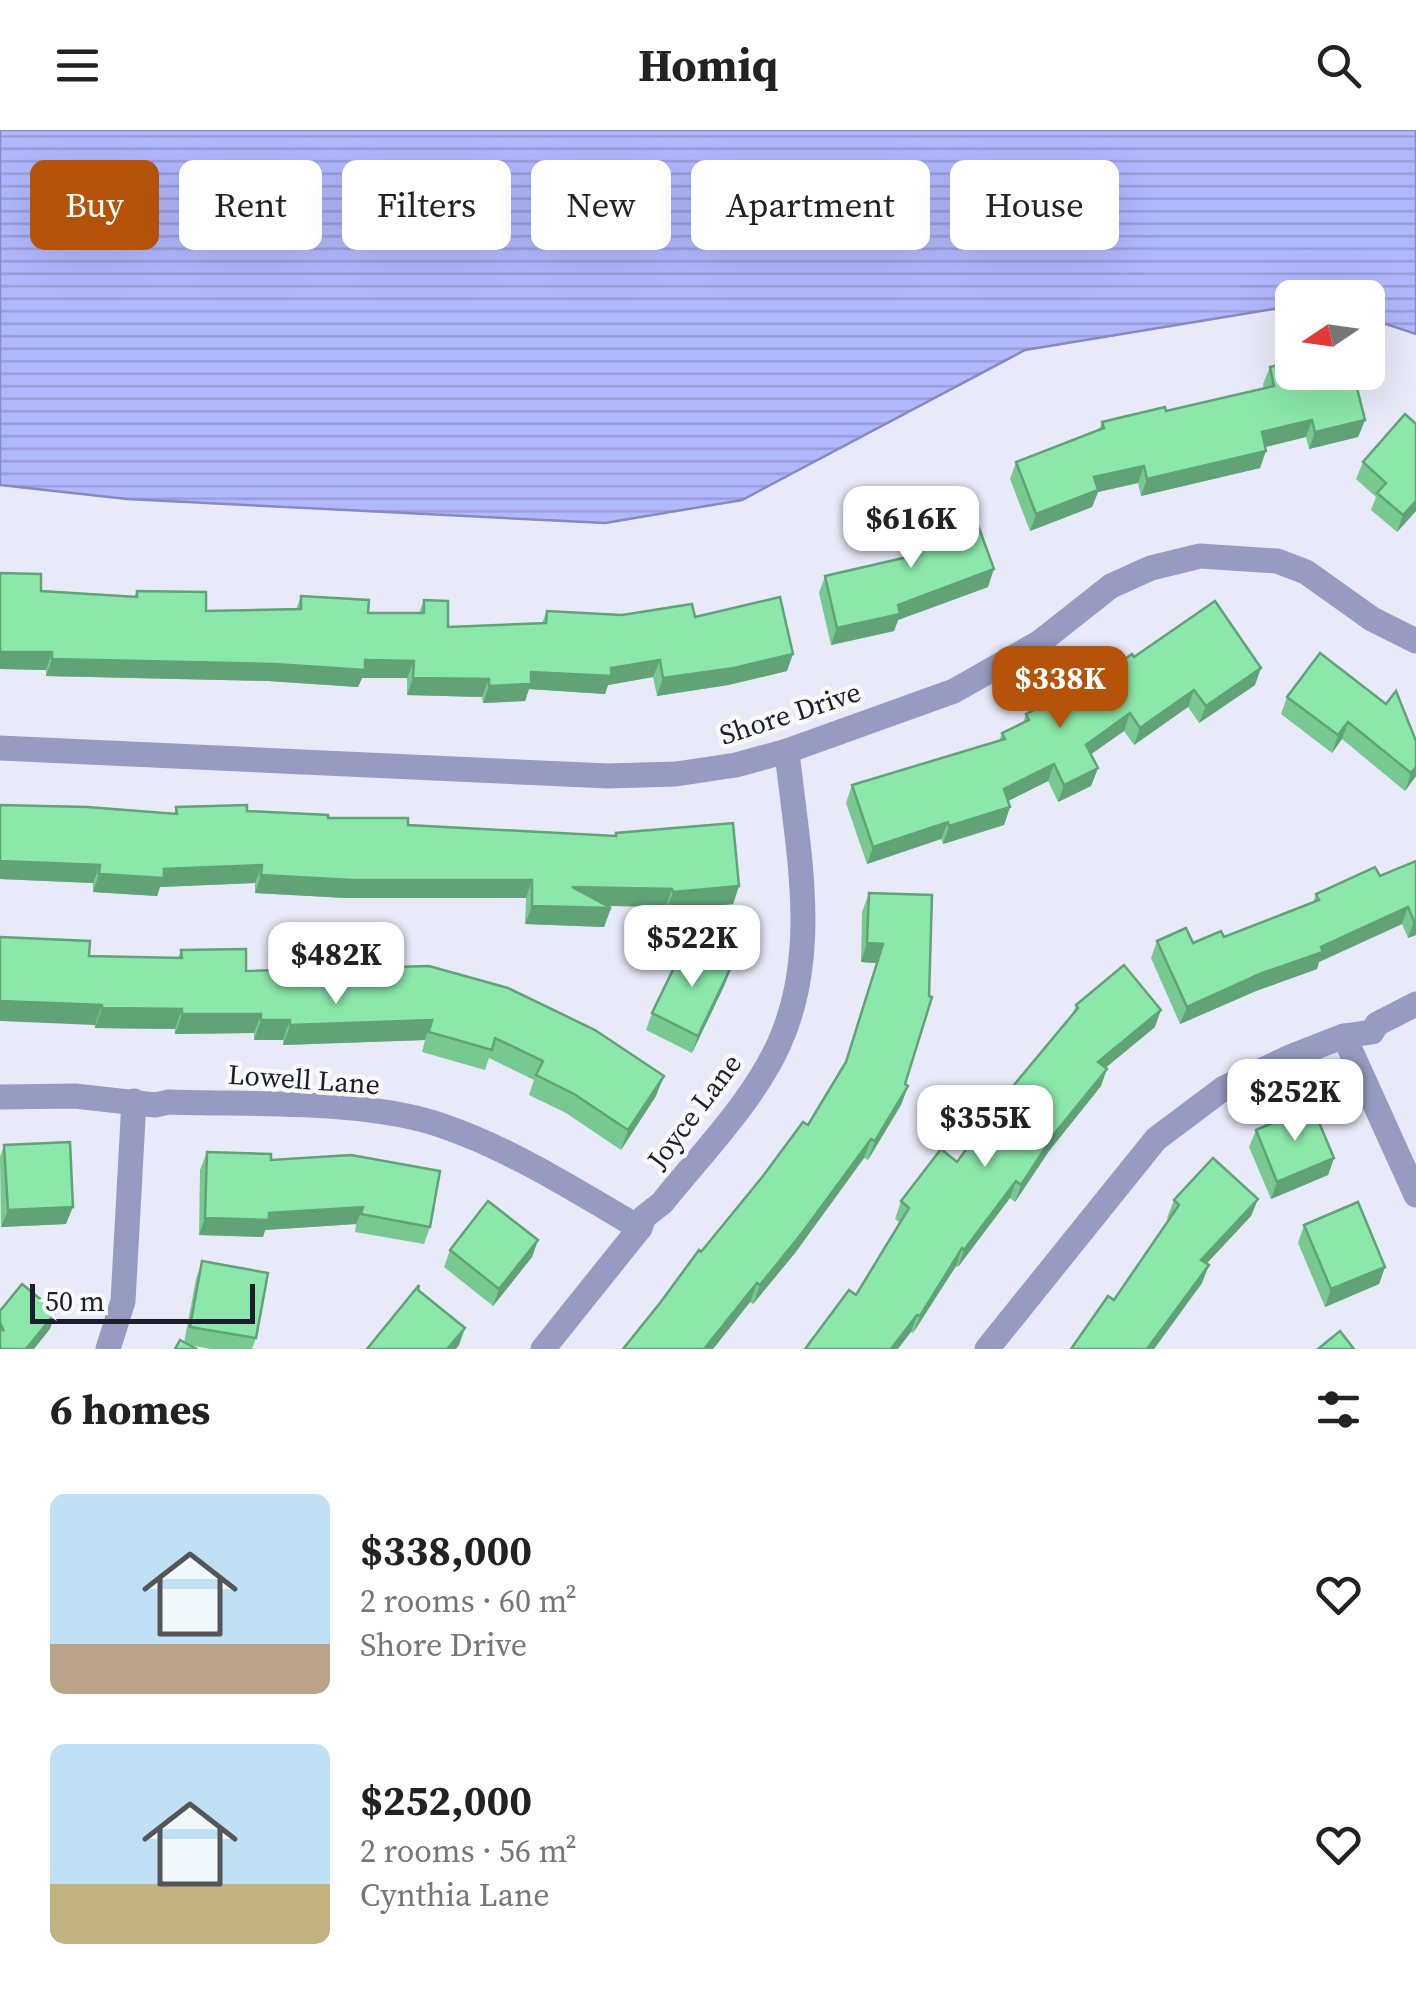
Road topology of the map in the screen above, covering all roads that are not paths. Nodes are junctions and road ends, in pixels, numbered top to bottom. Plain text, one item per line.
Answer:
1 (1416, 641) edge
2 (0, 748) edge
3 (786, 751) junction
4 (1416, 1004) edge
5 (1344, 1036) junction
6 (0, 1097) edge
7 (134, 1100) junction
8 (1416, 1195) edge
9 (640, 1228) junction
10 (108, 1349) edge
11 (543, 1349) edge
12 (986, 1349) edge

1 - 3 street, Shore Drive
2 - 3 street, Shore Drive
3 - 9 street, Joyce Lane
4 - 5 street
5 - 8 street
5 - 12 street
6 - 7 street, Lowell Lane
7 - 9 street, Lowell Lane
7 - 10 street
9 - 11 street, Joyce Lane

